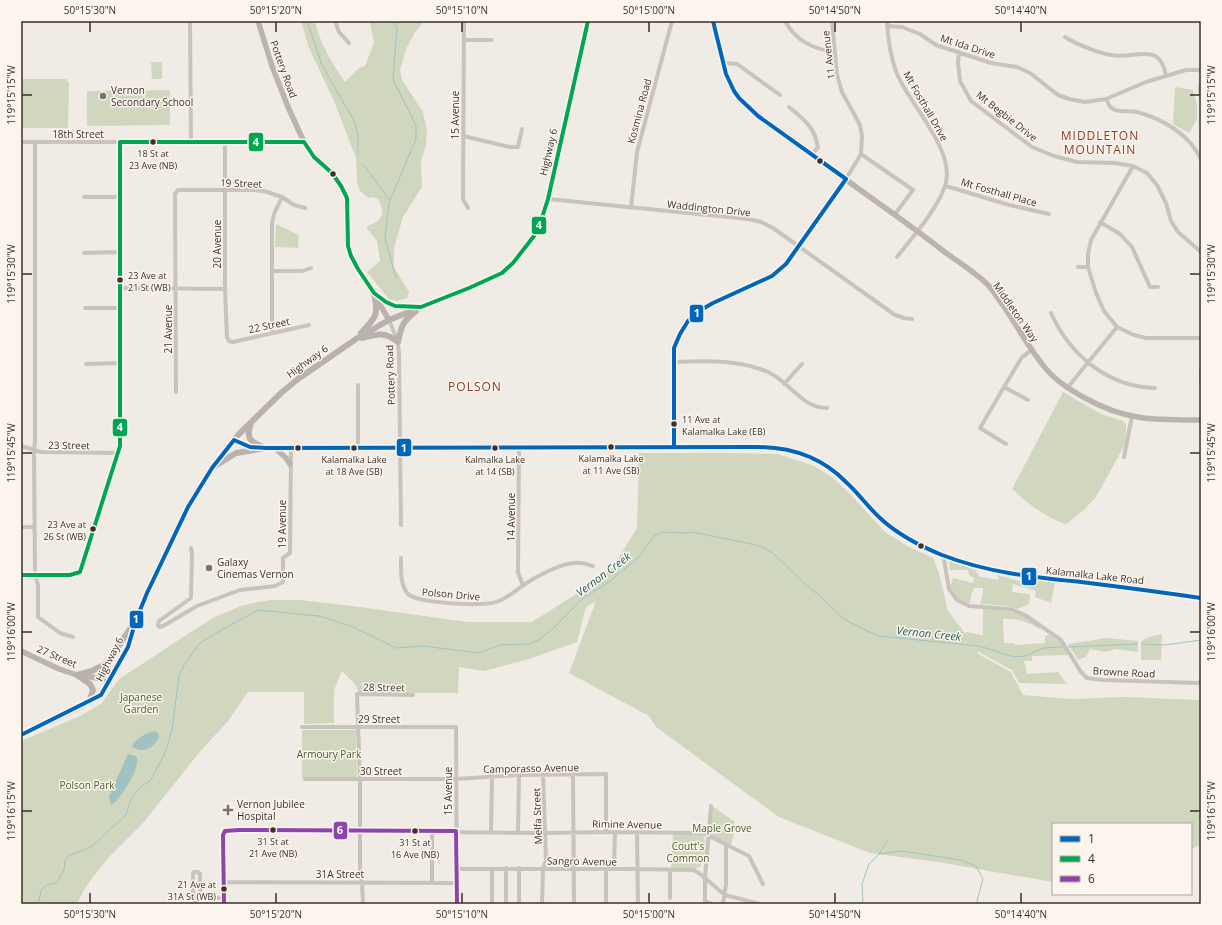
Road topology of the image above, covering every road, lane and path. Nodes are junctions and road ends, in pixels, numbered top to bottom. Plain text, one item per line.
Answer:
1 (190, 21) edge
2 (258, 21) edge
3 (334, 21) edge
4 (464, 21) edge
5 (588, 21) edge
6 (672, 21) edge
7 (713, 21) edge
8 (785, 21) edge
9 (832, 21) edge
10 (887, 21) edge
11 (887, 26) junction
12 (1065, 37) dead end
13 (464, 40) junction
14 (492, 40) dead end
15 (349, 43) dead end
16 (835, 52) junction
17 (959, 52) junction
18 (723, 63) junction
19 (1201, 71) edge
20 (1166, 76) junction
21 (1201, 81) edge
22 (780, 95) dead end
23 (1201, 97) edge
24 (1106, 100) junction
25 (790, 107) dead end
26 (522, 129) dead end
27 (463, 136) junction
28 (21, 142) edge
29 (35, 142) junction
30 (120, 142) junction
31 (191, 142) junction
32 (304, 142) junction
33 (225, 143) junction
34 (861, 154) junction
35 (812, 155) junction
36 (1201, 159) edge
37 (1133, 166) junction
38 (846, 179) junction
39 (946, 186) junction
40 (225, 190) junction
41 (175, 194) joint
42 (84, 197) dead end
43 (120, 197) junction
44 (282, 197) junction
45 (548, 199) junction
46 (305, 208) dead end
47 (468, 208) dead end
48 (631, 208) junction
49 (895, 214) junction
50 (1049, 214) dead end
51 (1100, 222) junction
52 (918, 230) junction
53 (799, 247) junction
54 (120, 252) junction
55 (1201, 252) edge
56 (84, 253) dead end
57 (897, 257) dead end
58 (1078, 267) dead end
59 (1088, 267) junction
60 (311, 268) dead end
61 (272, 271) junction
62 (1158, 287) dead end
63 (120, 288) junction
64 (176, 289) junction
65 (225, 289) junction
66 (374, 293) junction
67 (420, 307) junction
68 (85, 308) dead end
69 (120, 308) junction
70 (1051, 313) dead end
71 (912, 319) dead end
72 (389, 320) junction
73 (309, 325) dead end
74 (1117, 327) junction
75 (272, 332) junction
76 (1201, 338) edge
77 (356, 339) junction
78 (233, 342) joint
79 (398, 342) junction
80 (1032, 350) junction
81 (674, 362) junction
82 (120, 363) junction
83 (1088, 363) junction
84 (86, 364) dead end
85 (802, 364) dead end
86 (1201, 370) edge
87 (1201, 381) edge
88 (784, 384) junction
89 (358, 385) dead end
90 (1004, 387) junction
91 (1068, 387) junction
92 (1155, 388) dead end
93 (176, 392) dead end
94 (1028, 400) dead end
95 (827, 408) dead end
96 (1132, 416) junction
97 (1201, 420) edge
98 (252, 421) junction
99 (234, 440) junction
100 (1006, 444) dead end
101 (21, 446) edge
102 (674, 447) junction
103 (266, 448) junction
104 (274, 448) junction
105 (291, 448) junction
106 (358, 448) junction
107 (400, 448) junction
108 (519, 448) junction
109 (34, 451) junction
110 (118, 453) junction
111 (1124, 457) dead end
112 (290, 464) junction
113 (212, 468) junction
114 (401, 525) dead end
115 (35, 526) junction
116 (21, 527) edge
117 (191, 548) dead end
118 (943, 554) junction
119 (401, 558) dead end
120 (593, 566) dead end
121 (21, 575) edge
122 (35, 575) junction
123 (523, 586) junction
124 (1201, 598) edge
125 (136, 620) junction
126 (73, 637) dead end
127 (21, 651) edge
128 (76, 674) junction
129 (110, 680) junction
130 (1201, 682) edge
131 (413, 695) dead end
132 (89, 702) junction
133 (302, 727) dead end
134 (456, 727) joint
135 (359, 728) junction
136 (21, 735) edge
137 (519, 775) junction
138 (544, 775) junction
139 (572, 775) junction
140 (492, 776) junction
141 (305, 779) dead end
142 (360, 779) junction
143 (456, 779) junction
144 (711, 806) dead end
145 (360, 831) junction
146 (432, 831) junction
147 (456, 831) junction
148 (491, 832) junction
149 (518, 832) junction
150 (573, 832) junction
151 (606, 832) junction
152 (615, 832) junction
153 (637, 832) junction
154 (544, 833) junction
155 (708, 837) junction
156 (726, 845) junction
157 (506, 868) junction
158 (519, 868) junction
159 (543, 868) junction
160 (456, 869) junction
161 (492, 869) junction
162 (573, 869) junction
163 (606, 869) junction
164 (614, 869) junction
165 (637, 869) junction
166 (670, 870) junction
167 (705, 878) junction
168 (224, 882) junction
169 (362, 882) junction
170 (432, 882) junction
171 (456, 883) junction
172 (763, 884) dead end
173 (725, 895) junction
174 (204, 898) junction
175 (224, 898) junction
176 (670, 898) dead end
177 (197, 899) junction
178 (705, 902) edge
179 (192, 904) edge
180 (224, 904) edge
181 (364, 904) edge
182 (457, 904) edge
183 (492, 904) edge
184 (506, 904) edge
185 (519, 904) edge
186 (542, 904) edge
187 (574, 904) edge
188 (606, 904) edge
189 (638, 904) edge
190 (713, 904) edge
191 (723, 904) edge
192 (760, 904) edge

1 - 31 street
2 - 32 main road, Pottery Road
3 - 15 street
4 - 13 street, 15 Avenue
5 - 45 main road, Highway 6
6 - 48 street, Kosmina Road
7 - 18 main road, Middleton Way
8 - 16 street
9 - 16 street, 11 Avenue
10 - 11 street, Mt Fosthall Drive
11 - 17 street, Mt Ida Drive
11 - 39 street, Mt Fosthall Drive
12 - 20 street
13 - 14 street
13 - 27 street, 15 Avenue
16 - 34 street, 11 Avenue
17 - 24 street, Mt Ida Drive
17 - 37 street, Mt Begbie Drive
18 - 22 street
18 - 35 main road, Middleton Way
19 - 20 street, Mt Ida Drive
20 - 24 street, Mt Ida Drive
21 - 23 street
24 - 36 street
25 - 35 street
26 - 27 street
27 - 47 street, 15 Avenue
28 - 29 street, 18th Street
29 - 30 street, 18th Street
29 - 109 street
30 - 31 street, 18th Street
30 - 43 street
31 - 33 street, 18th Street
32 - 33 street, 18th Street
32 - 66 main road, Pottery Road
33 - 40 street, 20 Avenue
34 - 38 street, 11 Avenue
34 - 49 street
35 - 38 main road, Middleton Way
37 - 51 street
37 - 55 street, Mt Begbie Drive
38 - 49 main road, Middleton Way
38 - 53 street, 11 Avenue
39 - 50 street, Mt Fosthall Place
39 - 52 street, Mt Fosthall Drive
40 - 41 street, 19 Street
40 - 44 street, 19 Street
40 - 65 street, 20 Avenue
41 - 64 street, 21 Avenue
42 - 43 street
43 - 54 street
44 - 46 street, 19 Street
44 - 61 street
45 - 48 street, Waddington Drive
45 - 67 main road, Highway 6
48 - 53 street, Waddington Drive
49 - 52 main road, Middleton Way
51 - 59 street
51 - 62 street
52 - 57 street, Mt Fosthall Drive
52 - 80 main road, Middleton Way
53 - 71 street, Waddington Drive
53 - 81 street, 11 Avenue
54 - 56 street
54 - 63 street
58 - 59 street
59 - 74 street
60 - 61 street
61 - 75 street
63 - 64 street
63 - 69 street
64 - 65 street
64 - 93 street, 21 Avenue
65 - 78 street, 20 Avenue
66 - 67 main road
66 - 72 main road, Pottery Road
66 - 77 main road
67 - 72 main road, Highway 6
67 - 79 main road
68 - 69 street
69 - 82 street
70 - 83 street
72 - 77 main road, Highway 6
72 - 79 street, Pottery Road
73 - 75 street, 22 Street
74 - 76 street
74 - 83 street
75 - 78 street, 22 Street
77 - 79 main road
77 - 98 main road, Highway 6
79 - 107 street, Pottery Road
80 - 90 street
80 - 91 main road, Middleton Way
81 - 88 street
81 - 102 street, 11 Avenue
82 - 84 street
82 - 110 street
83 - 91 street
83 - 92 street
85 - 88 street
86 - 87 street
88 - 95 street
89 - 106 street
90 - 94 street
90 - 100 street
91 - 96 main road, Middleton Way
96 - 97 main road, Middleton Way
96 - 111 street
98 - 99 main road, Highway 6
98 - 103 main road
99 - 103 main road, Kalamalka Lake Road
99 - 113 main road, Highway 6
101 - 109 street, 23 Street
102 - 108 main road, Kalamalka Lake Road
102 - 118 main road, Kalamalka Lake Road
103 - 104 main road, Kalamalka Lake Road
103 - 113 main road
104 - 105 main road, Kalamalka Lake Road
104 - 112 main road
105 - 106 main road, Kalamalka Lake Road
105 - 112 street, 19 Avenue
106 - 107 main road, Kalamalka Lake Road
107 - 108 main road, Kalamalka Lake Road
107 - 114 street, Pottery Road
108 - 123 street, 14 Avenue
109 - 110 street, 23 Street
109 - 115 street
110 - 122 street
112 - 117 street, 19 Avenue
113 - 125 main road, Highway 6
115 - 116 street
115 - 122 street
118 - 124 main road, Kalamalka Lake Road
118 - 130 street, Browne Road
119 - 123 street, Polson Drive
120 - 123 street, Polson Drive
121 - 122 street
122 - 126 street
125 - 128 main road
125 - 129 main road, Highway 6
127 - 128 main road, 27 Street
128 - 129 main road, 27 Street
128 - 132 main road
129 - 132 main road, Highway 6
131 - 135 street, 28 Street
132 - 136 main road, Highway 6
133 - 135 street, 29 Street
134 - 135 street, 29 Street
134 - 143 street, 15 Avenue
135 - 142 street
137 - 138 street, Camporasso Avenue
137 - 140 street, Camporasso Avenue
137 - 149 street
138 - 139 street, Camporasso Avenue
138 - 154 street, Melfa Street
139 - 150 street
139 - 151 street, Camporasso Avenue
140 - 143 street, Camporasso Avenue
140 - 148 street
141 - 142 street, 30 Street
142 - 143 street, 30 Street
142 - 145 street
143 - 147 street, 15 Avenue
144 - 155 street
145 - 146 street
145 - 168 street
145 - 169 street
146 - 147 street
146 - 170 street
147 - 148 street
147 - 160 street, 15 Avenue
148 - 149 street
149 - 154 street, Rimine Avenue
150 - 151 street, Rimine Avenue
150 - 154 street, Rimine Avenue
150 - 162 street
151 - 152 street, Rimine Avenue
152 - 153 street, Rimine Avenue
152 - 164 street
153 - 155 street, Rimine Avenue
153 - 165 street
154 - 159 street, Melfa Street
155 - 156 street, Rimine Avenue
155 - 167 street
156 - 172 street, Rimine Avenue
156 - 173 street
157 - 158 street, Sangro Avenue
157 - 161 street, Sangro Avenue
157 - 184 street
158 - 159 street, Sangro Avenue
158 - 185 street
159 - 162 street, Sangro Avenue
159 - 186 street, Melfa Street
160 - 161 street, Sangro Avenue
160 - 171 street, 15 Avenue
161 - 183 street
162 - 163 street, Sangro Avenue
162 - 187 street
163 - 164 street, Sangro Avenue
163 - 188 street
164 - 165 street, Sangro Avenue
165 - 166 street, Sangro Avenue
165 - 189 street
166 - 167 street, Sangro Avenue
166 - 176 street
167 - 173 street, Sangro Avenue
167 - 178 street
168 - 169 street, 31A Street
168 - 175 street
169 - 170 street, 31A Street
169 - 181 street
170 - 171 street, 31A Street
171 - 182 street, 15 Avenue
173 - 191 street
173 - 192 street
174 - 175 street
174 - 177 street
174 - 177 street
175 - 180 street
177 - 179 street
178 - 190 street

